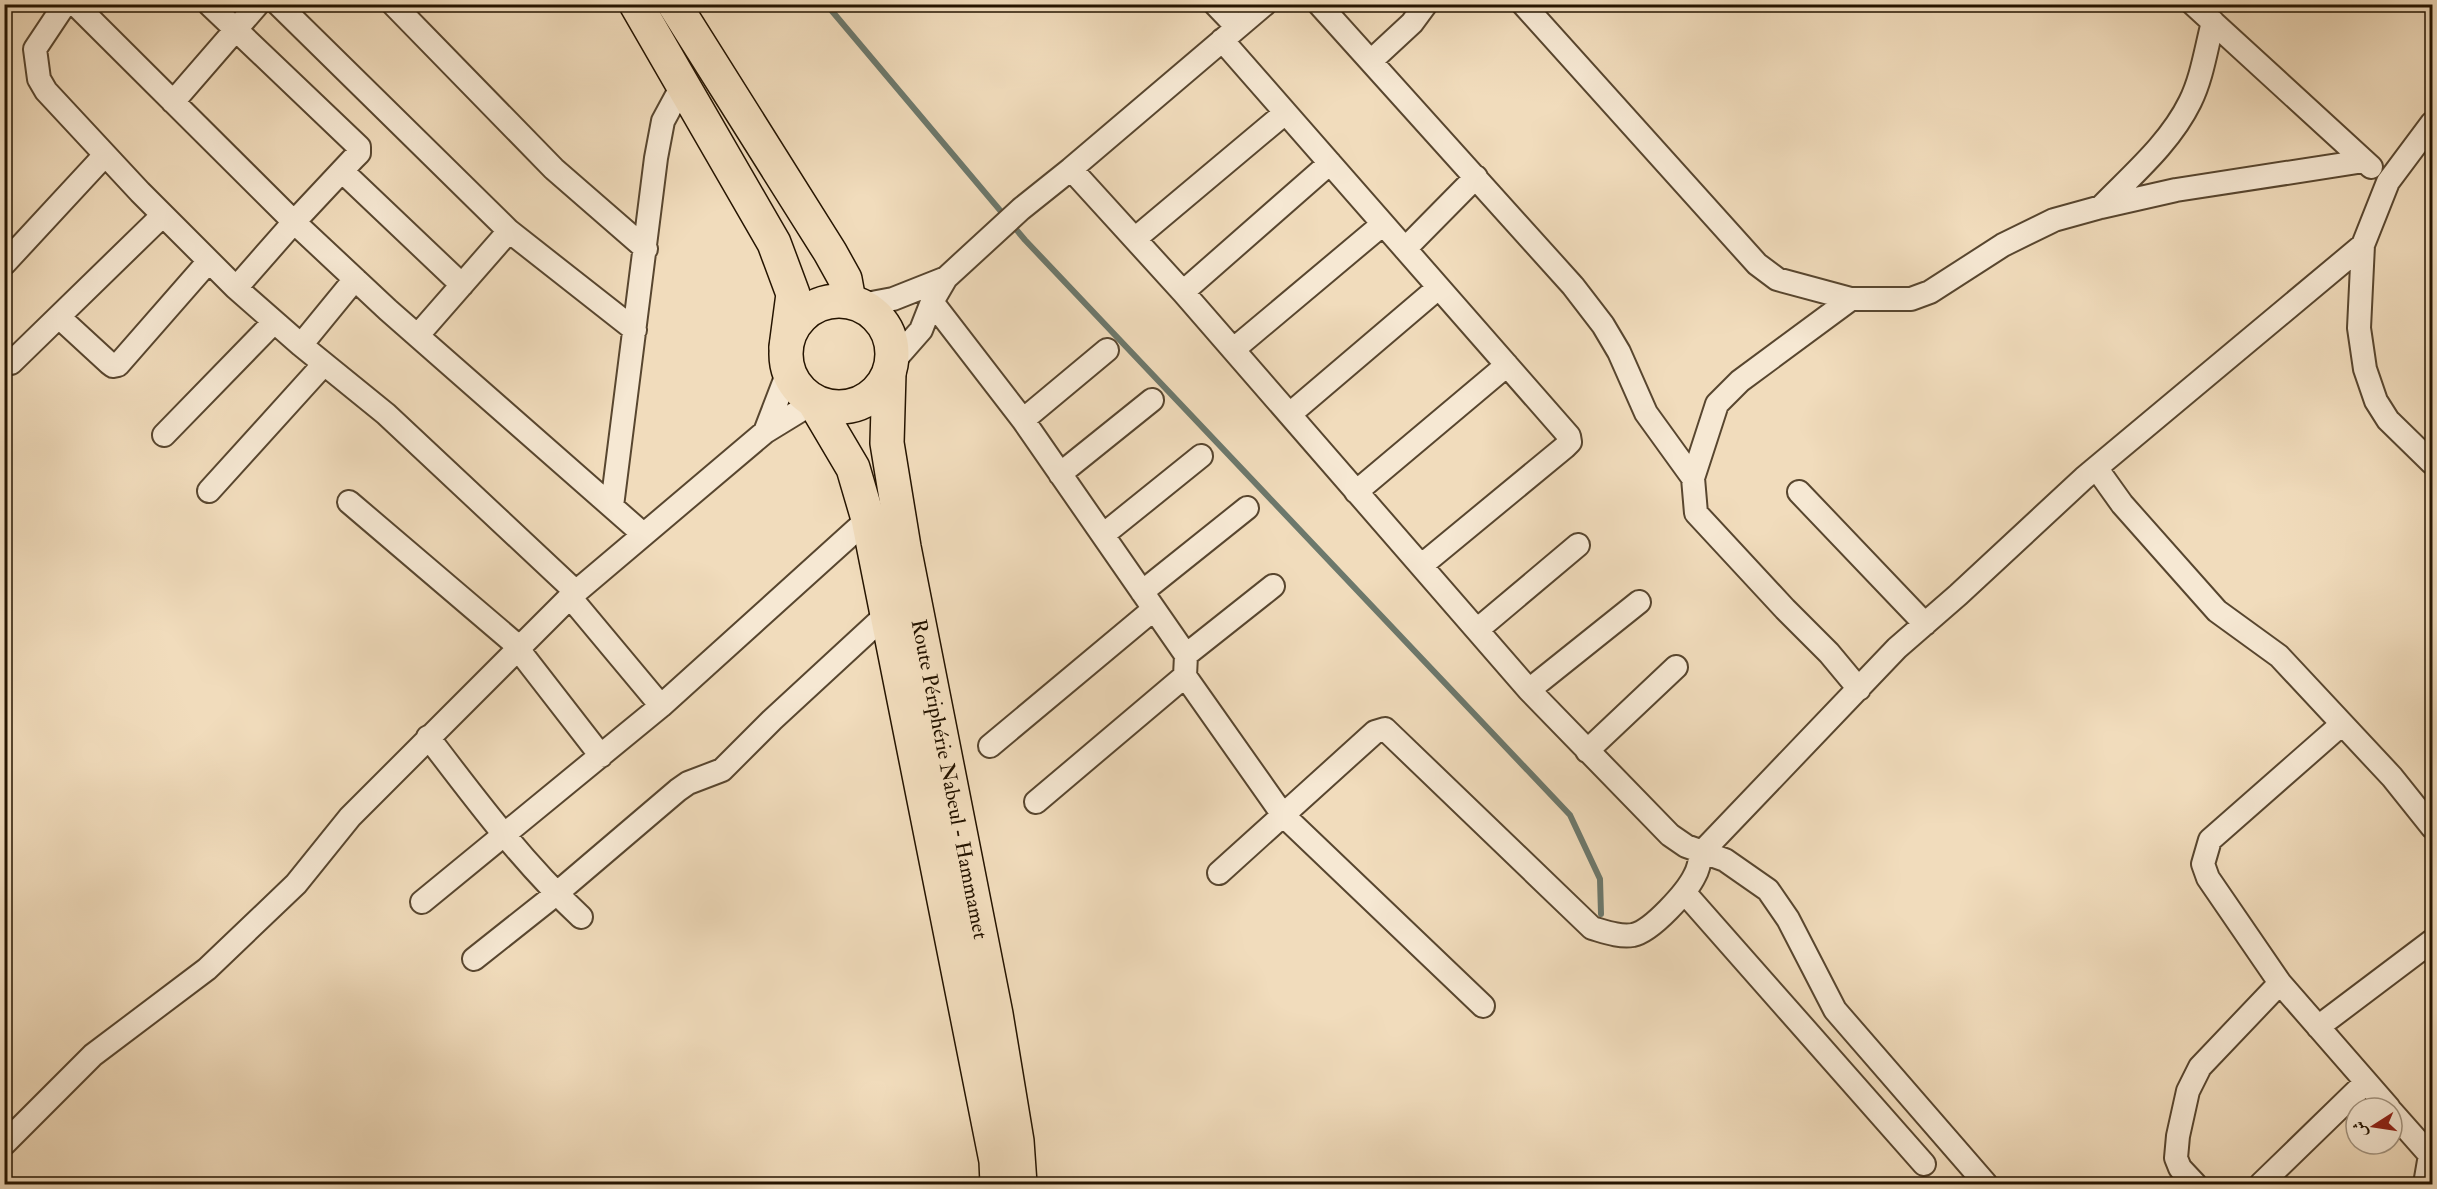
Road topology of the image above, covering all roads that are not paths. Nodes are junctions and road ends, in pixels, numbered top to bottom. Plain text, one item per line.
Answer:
1 (65, 4) edge
2 (75, 4) edge
3 (209, 4) edge
4 (258, 4) edge
5 (278, 4) edge
6 (393, 4) edge
7 (636, 4) edge
8 (674, 4) edge
9 (1215, 4) edge
10 (1265, 4) edge
11 (1319, 4) edge
12 (1425, 4) edge
13 (1523, 4) edge
14 (2209, 12) edge
15 (236, 30) junction
16 (1229, 34) junction
17 (1371, 61) junction
18 (683, 84) junction
19 (173, 102) junction
20 (1285, 113) junction
21 (2431, 128) edge
22 (105, 155) junction
23 (2364, 161) junction
24 (1330, 162) junction
25 (1071, 169) junction
26 (342, 171) junction
27 (1476, 177) junction
28 (2388, 182) junction
29 (2101, 207) junction
30 (163, 215) junction
31 (294, 222) junction
32 (1383, 224) junction
33 (509, 231) junction
34 (1136, 238) junction
35 (2362, 245) junction
36 (645, 249) junction
37 (1406, 249) junction
38 (209, 261) junction
39 (4, 264) edge
40 (946, 278) junction
41 (355, 279) junction
42 (462, 285) junction
43 (236, 288) junction
44 (1438, 288) junction
45 (1183, 292) junction
46 (1851, 299) junction
47 (932, 302) junction
48 (855, 303) junction
49 (59, 317) junction
50 (274, 322) junction
51 (635, 330) junction
52 (418, 335) junction
53 (301, 345) junction
54 (1107, 350) dead end
55 (1234, 350) junction
56 (787, 359) junction
57 (11, 363) dead end
58 (324, 364) junction
59 (1507, 365) junction
60 (891, 368) junction
61 (1152, 400) dead end
62 (814, 402) junction
63 (1290, 414) junction
64 (1023, 420) junction
65 (765, 432) junction
66 (164, 435) dead end
67 (1201, 456) dead end
68 (2433, 463) edge
69 (2097, 469) junction
70 (1060, 474) junction
71 (1693, 478) junction
72 (209, 491) dead end
73 (1356, 492) junction
74 (1799, 492) dead end
75 (349, 502) dead end
76 (612, 506) junction
77 (1247, 508) dead end
78 (868, 519) junction
79 (643, 534) junction
80 (1103, 535) junction
81 (1578, 545) dead end
82 (1422, 565) junction
83 (1273, 586) dead end
84 (573, 595) junction
85 (1148, 600) junction
86 (1639, 602) dead end
87 (888, 613) junction
88 (1925, 624) junction
89 (1478, 630) junction
90 (519, 648) junction
91 (1185, 665) junction
92 (1676, 667) dead end
93 (1859, 689) junction
94 (1530, 690) junction
95 (661, 706) junction
96 (2342, 724) junction
97 (428, 737) junction
98 (990, 746) dead end
99 (1587, 751) junction
100 (602, 756) junction
101 (1036, 802) dead end
102 (1283, 815) junction
103 (2433, 827) edge
104 (504, 836) junction
105 (1701, 853) junction
106 (1219, 873) dead end
107 (1684, 892) junction
108 (556, 894) junction
109 (422, 902) dead end
110 (581, 917) dead end
111 (2433, 941) edge
112 (474, 959) dead end
113 (2280, 983) junction
114 (1483, 1006) dead end
115 (2318, 1027) junction
116 (2366, 1082) junction
117 (2378, 1096) edge
118 (2404, 1126) edge
119 (4, 1144) edge
120 (1924, 1164) dead end
121 (2424, 1182) edge
122 (998, 1185) edge
123 (1020, 1185) edge
124 (1986, 1185) edge
125 (2195, 1185) edge
126 (2261, 1185) edge

1 - 22 street
2 - 19 street
3 - 15 street
4 - 15 street
5 - 33 street
6 - 36 street
7 - 18 highway
8 - 48 highway
9 - 16 street
10 - 16 street
11 - 17 street
12 - 17 street
13 - 46 street
14 - 23 street
14 - 29 street
15 - 19 street
15 - 26 street
16 - 20 street
16 - 25 street
17 - 27 street
18 - 36 street
18 - 56 highway
19 - 31 street
20 - 24 street
20 - 34 street
21 - 28 street
22 - 30 street
22 - 39 street
23 - 28 street
23 - 29 street
24 - 32 street
24 - 45 street
25 - 34 street
25 - 40 street
26 - 31 street
26 - 42 street
27 - 37 street
27 - 71 street
28 - 35 street
29 - 46 street
30 - 38 street
30 - 49 street
31 - 41 street
31 - 43 street
32 - 37 street
32 - 55 street
33 - 42 street
33 - 51 street
34 - 45 street
35 - 68 street
35 - 69 street
36 - 51 street
37 - 44 street
38 - 43 street
38 - 49 street
40 - 47 street
40 - 48 street
41 - 52 street
41 - 53 street
42 - 52 street
43 - 50 street
44 - 59 street
44 - 63 street
45 - 55 street
46 - 71 street
47 - 60 street
47 - 64 street
48 - 56 highway
48 - 60 highway
49 - 57 street
50 - 53 street
50 - 66 street
51 - 76 street
52 - 76 street
53 - 58 street
54 - 64 street
55 - 63 street
56 - 62 highway
56 - 65 street
58 - 72 street
58 - 84 street
59 - 73 street
59 - 82 street
60 - 62 highway
60 - 123 highway, Route Périphérie Nabeul - Hammamet
61 - 70 street
62 - 65 street
62 - 78 highway, Route Périphérie Nabeul - Hammamet
63 - 73 street
64 - 70 street
65 - 79 street
67 - 80 street
69 - 88 street
69 - 96 street
70 - 80 street
71 - 93 street
73 - 82 street
74 - 88 street
75 - 90 street
76 - 79 street
77 - 85 street
78 - 87 highway, Route Périphérie Nabeul - Hammamet
78 - 95 street
79 - 84 street
80 - 85 street
81 - 89 street
82 - 89 street
83 - 91 street
84 - 90 street
84 - 95 street
85 - 91 street
85 - 98 street
86 - 94 street
87 - 108 street
87 - 122 highway, Route Périphérie Nabeul - Hammamet
88 - 93 street
89 - 94 street
90 - 97 street
90 - 100 street
91 - 101 street
91 - 102 street
92 - 99 street
93 - 105 street
94 - 99 street
95 - 100 street
96 - 103 street
96 - 113 street
97 - 104 street
97 - 119 street
99 - 105 street
100 - 104 street
102 - 106 street
102 - 107 street
102 - 114 street
104 - 108 street
104 - 109 street
105 - 107 street
105 - 124 street
107 - 120 street
108 - 110 street
108 - 112 street
111 - 115 street
113 - 115 street
113 - 125 street
115 - 116 street
116 - 117 street
116 - 126 street
118 - 121 street

